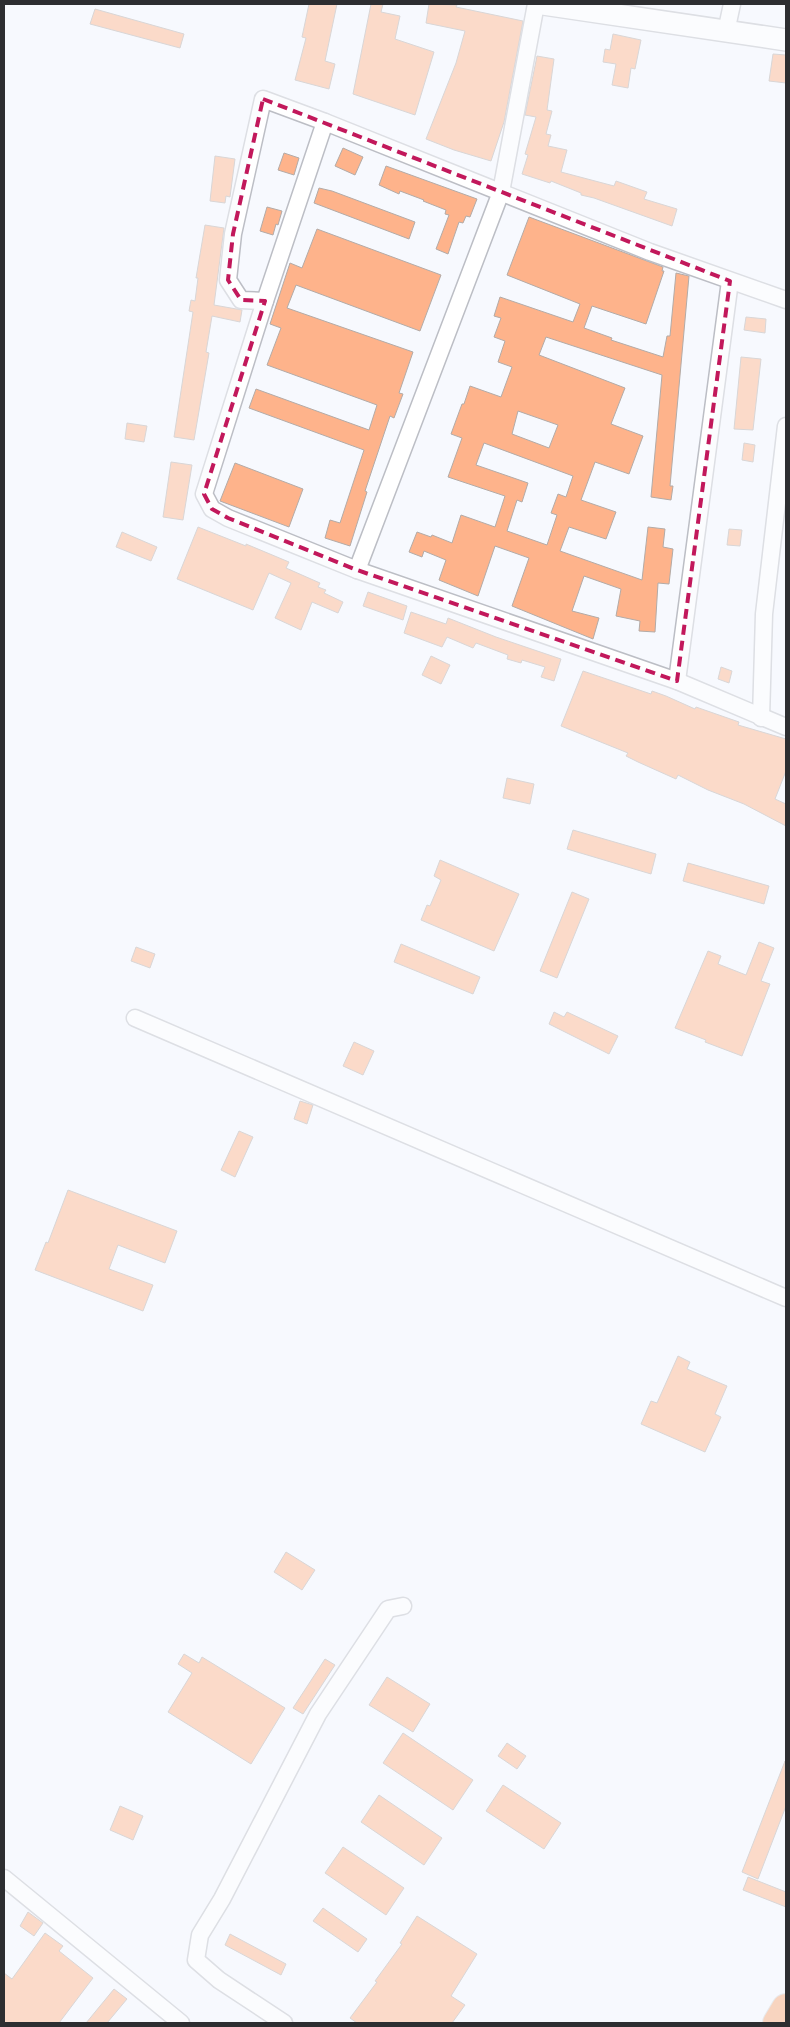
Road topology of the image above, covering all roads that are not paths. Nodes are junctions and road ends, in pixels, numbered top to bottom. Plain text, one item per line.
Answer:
1 (536, 4) edge
2 (543, 4) edge
3 (732, 4) edge
4 (626, 10) edge
5 (726, 32) junction
6 (786, 40) edge
7 (325, 122) junction
8 (501, 192) junction
9 (730, 281) junction
10 (786, 300) edge
11 (265, 301) junction
12 (786, 426) edge
13 (357, 570) junction
14 (677, 681) junction
15 (761, 718) junction
16 (786, 727) edge
17 (135, 1018) dead end
18 (786, 1298) edge
19 (403, 1606) dead end
20 (4, 1878) edge
21 (786, 2008) edge
22 (181, 2023) edge
23 (284, 2023) edge
24 (777, 2023) edge

1 - 8 street
2 - 4 street
3 - 5 street
4 - 5 street
5 - 6 street
7 - 8 street
7 - 11 street
7 - 11 street
8 - 9 street
8 - 13 street
9 - 10 street
9 - 14 street
11 - 13 street
12 - 15 street
13 - 14 street
14 - 15 street
15 - 16 street
17 - 18 street
19 - 23 street
20 - 22 street
21 - 24 highway

